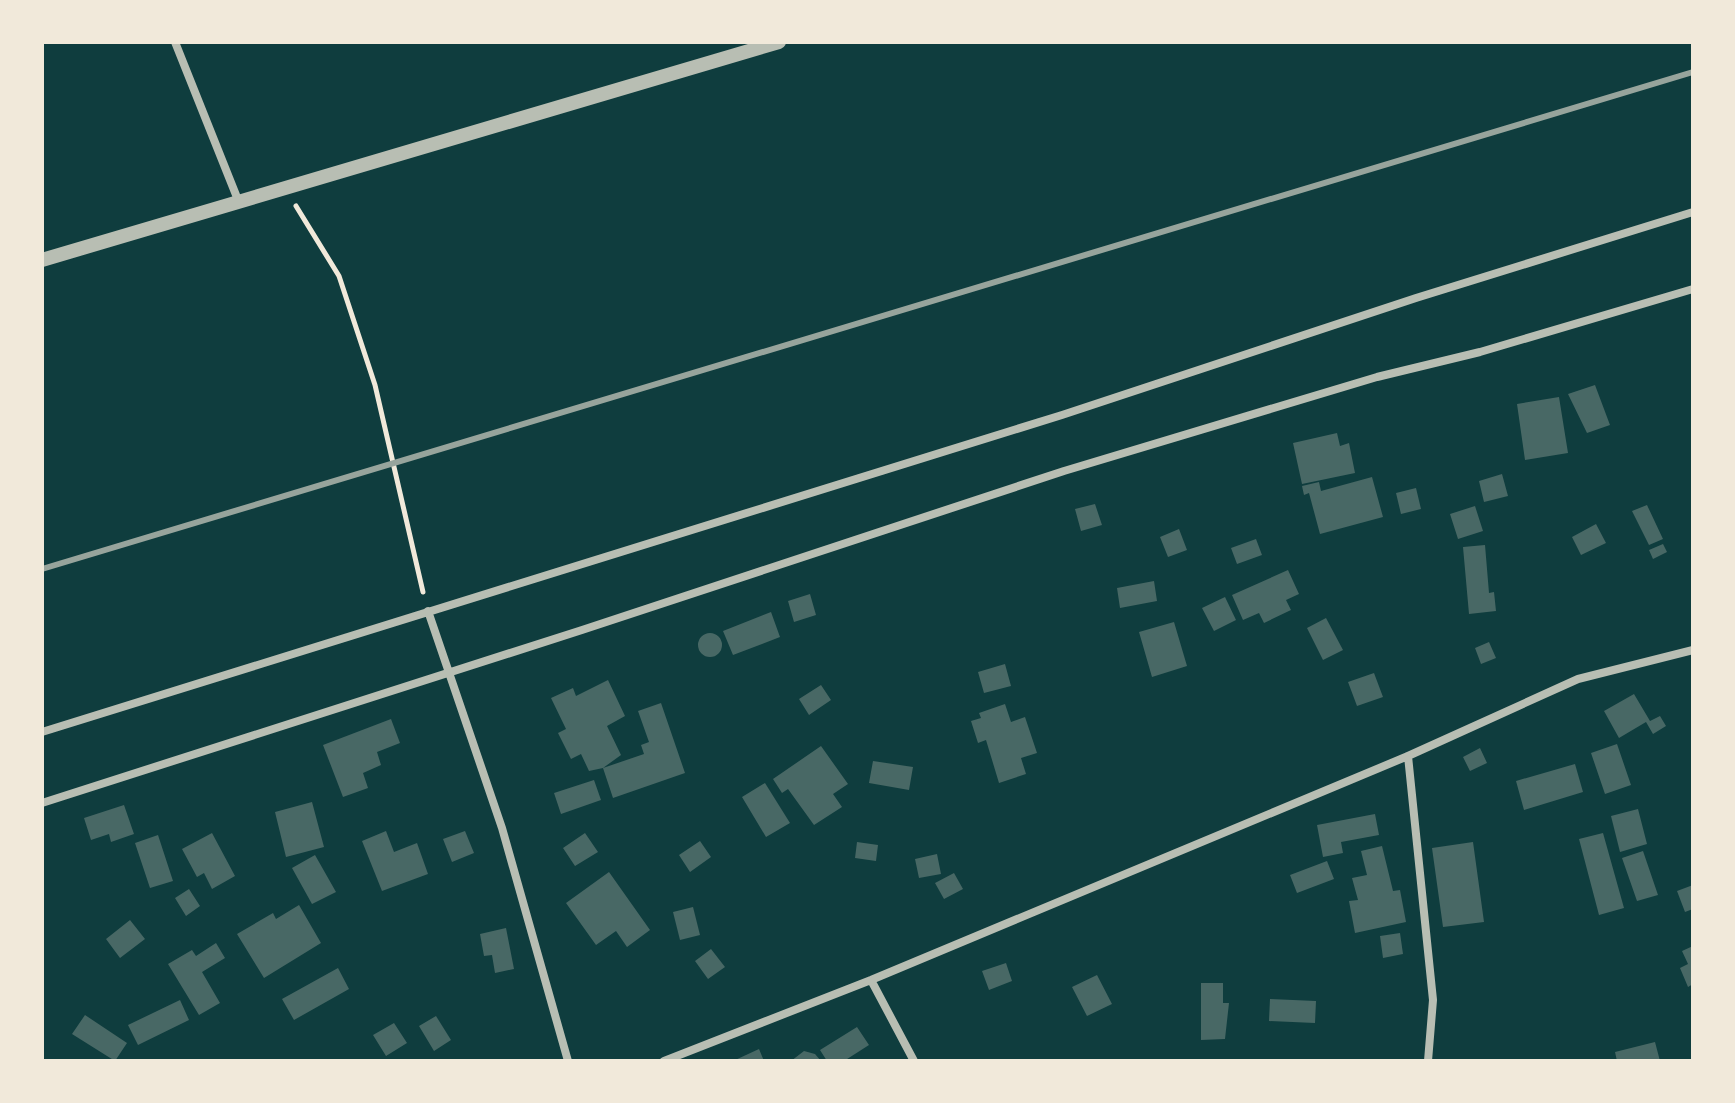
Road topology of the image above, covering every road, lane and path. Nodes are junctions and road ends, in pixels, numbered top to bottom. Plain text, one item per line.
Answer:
1 (175, 42) edge
2 (779, 42) edge
3 (285, 188) junction
4 (238, 200) junction
5 (1693, 212) edge
6 (42, 260) edge
7 (1693, 289) edge
8 (428, 611) junction
9 (1693, 650) edge
10 (450, 673) junction
11 (42, 732) edge
12 (1408, 756) junction
13 (42, 803) edge
14 (871, 980) junction
15 (568, 1061) edge
16 (664, 1061) edge
17 (914, 1061) edge
18 (1428, 1061) edge

1 - 4 street
2 - 3 street
3 - 4 street
3 - 8 path
4 - 6 street
5 - 8 street
7 - 10 street
8 - 10 street
8 - 11 street
9 - 12 street
10 - 13 street
10 - 15 street
12 - 14 street
12 - 18 street
14 - 16 street
14 - 17 street

